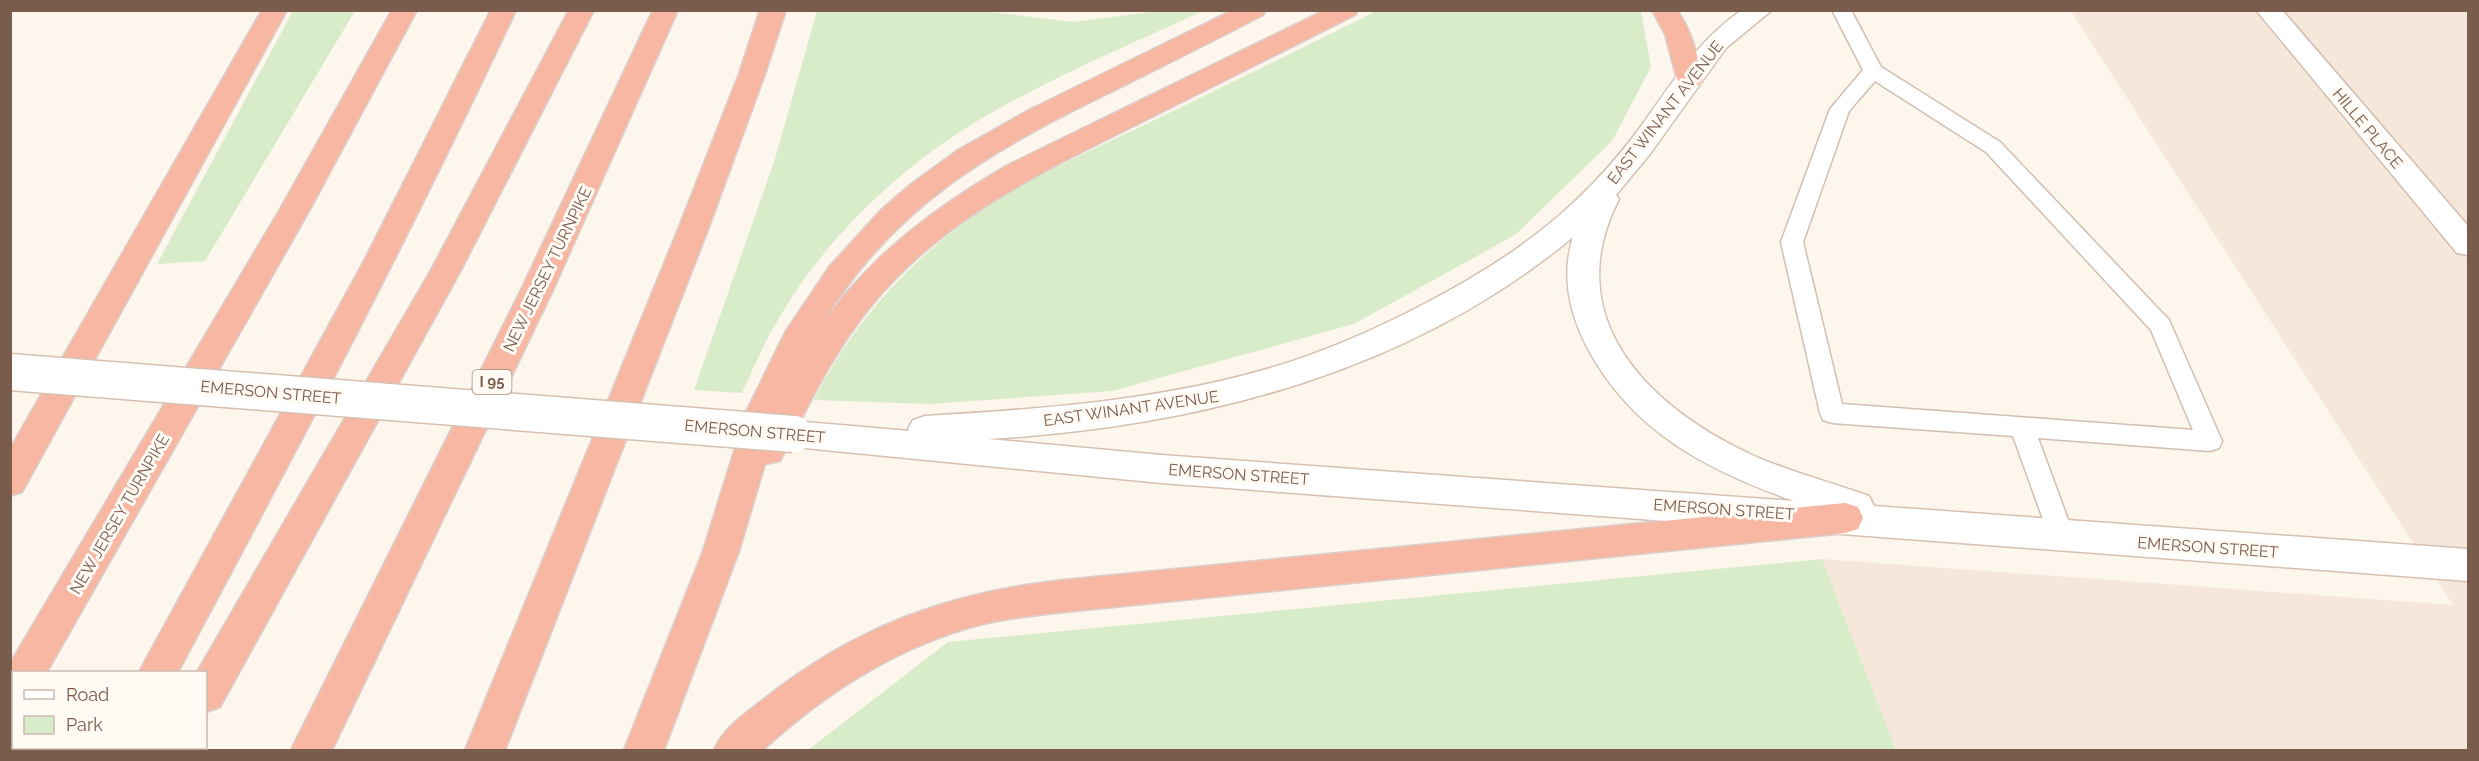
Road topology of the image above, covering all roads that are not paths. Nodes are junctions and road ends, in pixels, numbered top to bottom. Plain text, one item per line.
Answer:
1 (275, 10) edge
2 (405, 10) edge
3 (504, 10) edge
4 (582, 10) edge
5 (666, 10) edge
6 (773, 10) edge
7 (1254, 10) edge
8 (1346, 10) edge
9 (1664, 10) edge
10 (1760, 10) edge
11 (1841, 10) edge
12 (2268, 10) edge
13 (1873, 70) junction
14 (1690, 79) junction
15 (1629, 162) junction
16 (2469, 245) edge
17 (10, 372) edge
18 (59, 376) junction
19 (10, 378) edge
20 (2022, 428) junction
21 (794, 434) junction
22 (10, 482) edge
23 (1845, 518) junction
24 (731, 521) junction
25 (1935, 525) junction
26 (2061, 536) junction
27 (2469, 565) edge
28 (27, 671) edge
29 (159, 671) edge
30 (207, 692) edge
31 (311, 750) edge
32 (485, 750) edge
33 (644, 750) edge
34 (734, 750) edge

1 - 22 highway
2 - 28 highway, NEW JERSEY TURNPIKE
3 - 29 highway
4 - 30 highway
5 - 31 highway, NEW JERSEY TURNPIKE / I 95
6 - 32 highway
7 - 24 highway
8 - 24 highway
9 - 14 highway
10 - 14 main road, EAST WINANT AVENUE
11 - 13 lane
12 - 16 main road, HILLE PLACE
13 - 20 lane
13 - 20 lane
14 - 15 main road, EAST WINANT AVENUE
15 - 21 main road, EAST WINANT AVENUE
15 - 25 main road
17 - 18 main road, EMERSON STREET, bridge
18 - 19 highway, bridge
18 - 21 main road, EMERSON STREET, bridge
20 - 26 lane
21 - 23 main road, EMERSON STREET
23 - 25 main road, EMERSON STREET
23 - 34 highway
24 - 33 highway
25 - 26 main road, EMERSON STREET
26 - 27 main road, EMERSON STREET

